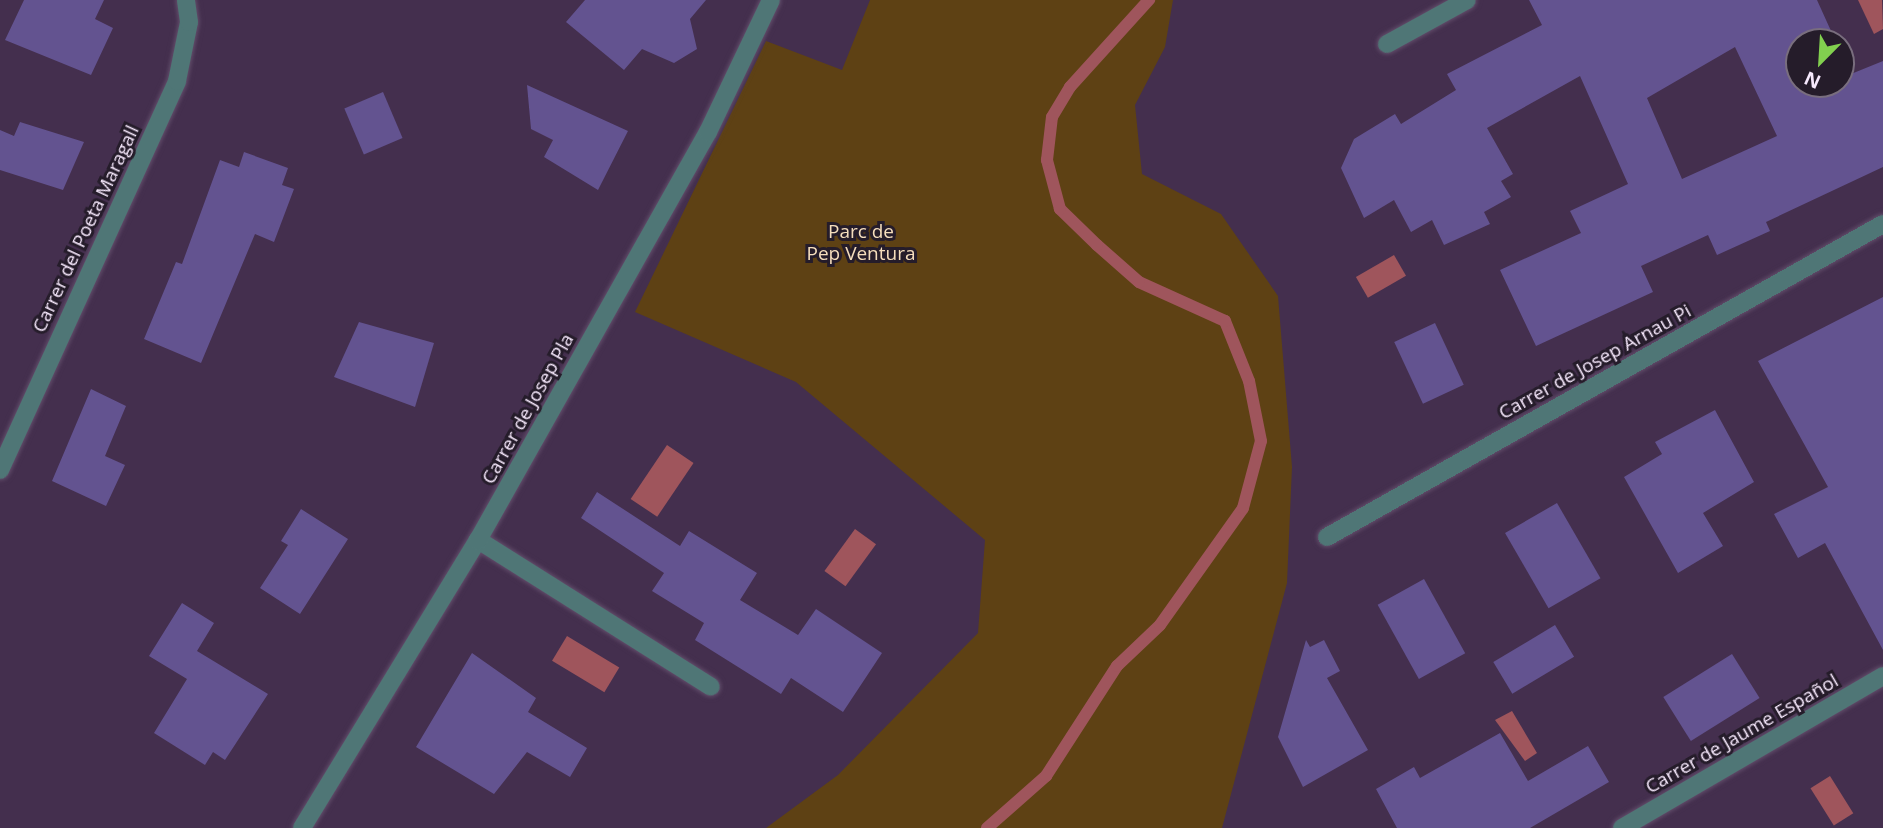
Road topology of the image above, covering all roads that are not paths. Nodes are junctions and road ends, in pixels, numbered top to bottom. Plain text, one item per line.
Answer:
1 (186, 0) edge
2 (771, 0) edge
3 (1467, 0) edge
4 (1387, 44) dead end
5 (1883, 225) edge
6 (0, 470) edge
7 (1327, 537) dead end
8 (478, 540) junction
9 (1883, 676) edge
10 (711, 687) dead end
11 (1652, 820) edge
12 (302, 828) edge
13 (1622, 828) edge

1 - 6 street, Carrer del Poeta Maragall
2 - 8 street, Carrer de Josep Pla
3 - 4 street
5 - 7 street, Carrer de Josep Arnau Pi
8 - 10 street
8 - 12 street, Carrer de Josep Pla
9 - 11 street, Carrer de Jaume Español
11 - 13 street, Carrer de Jaume Español

